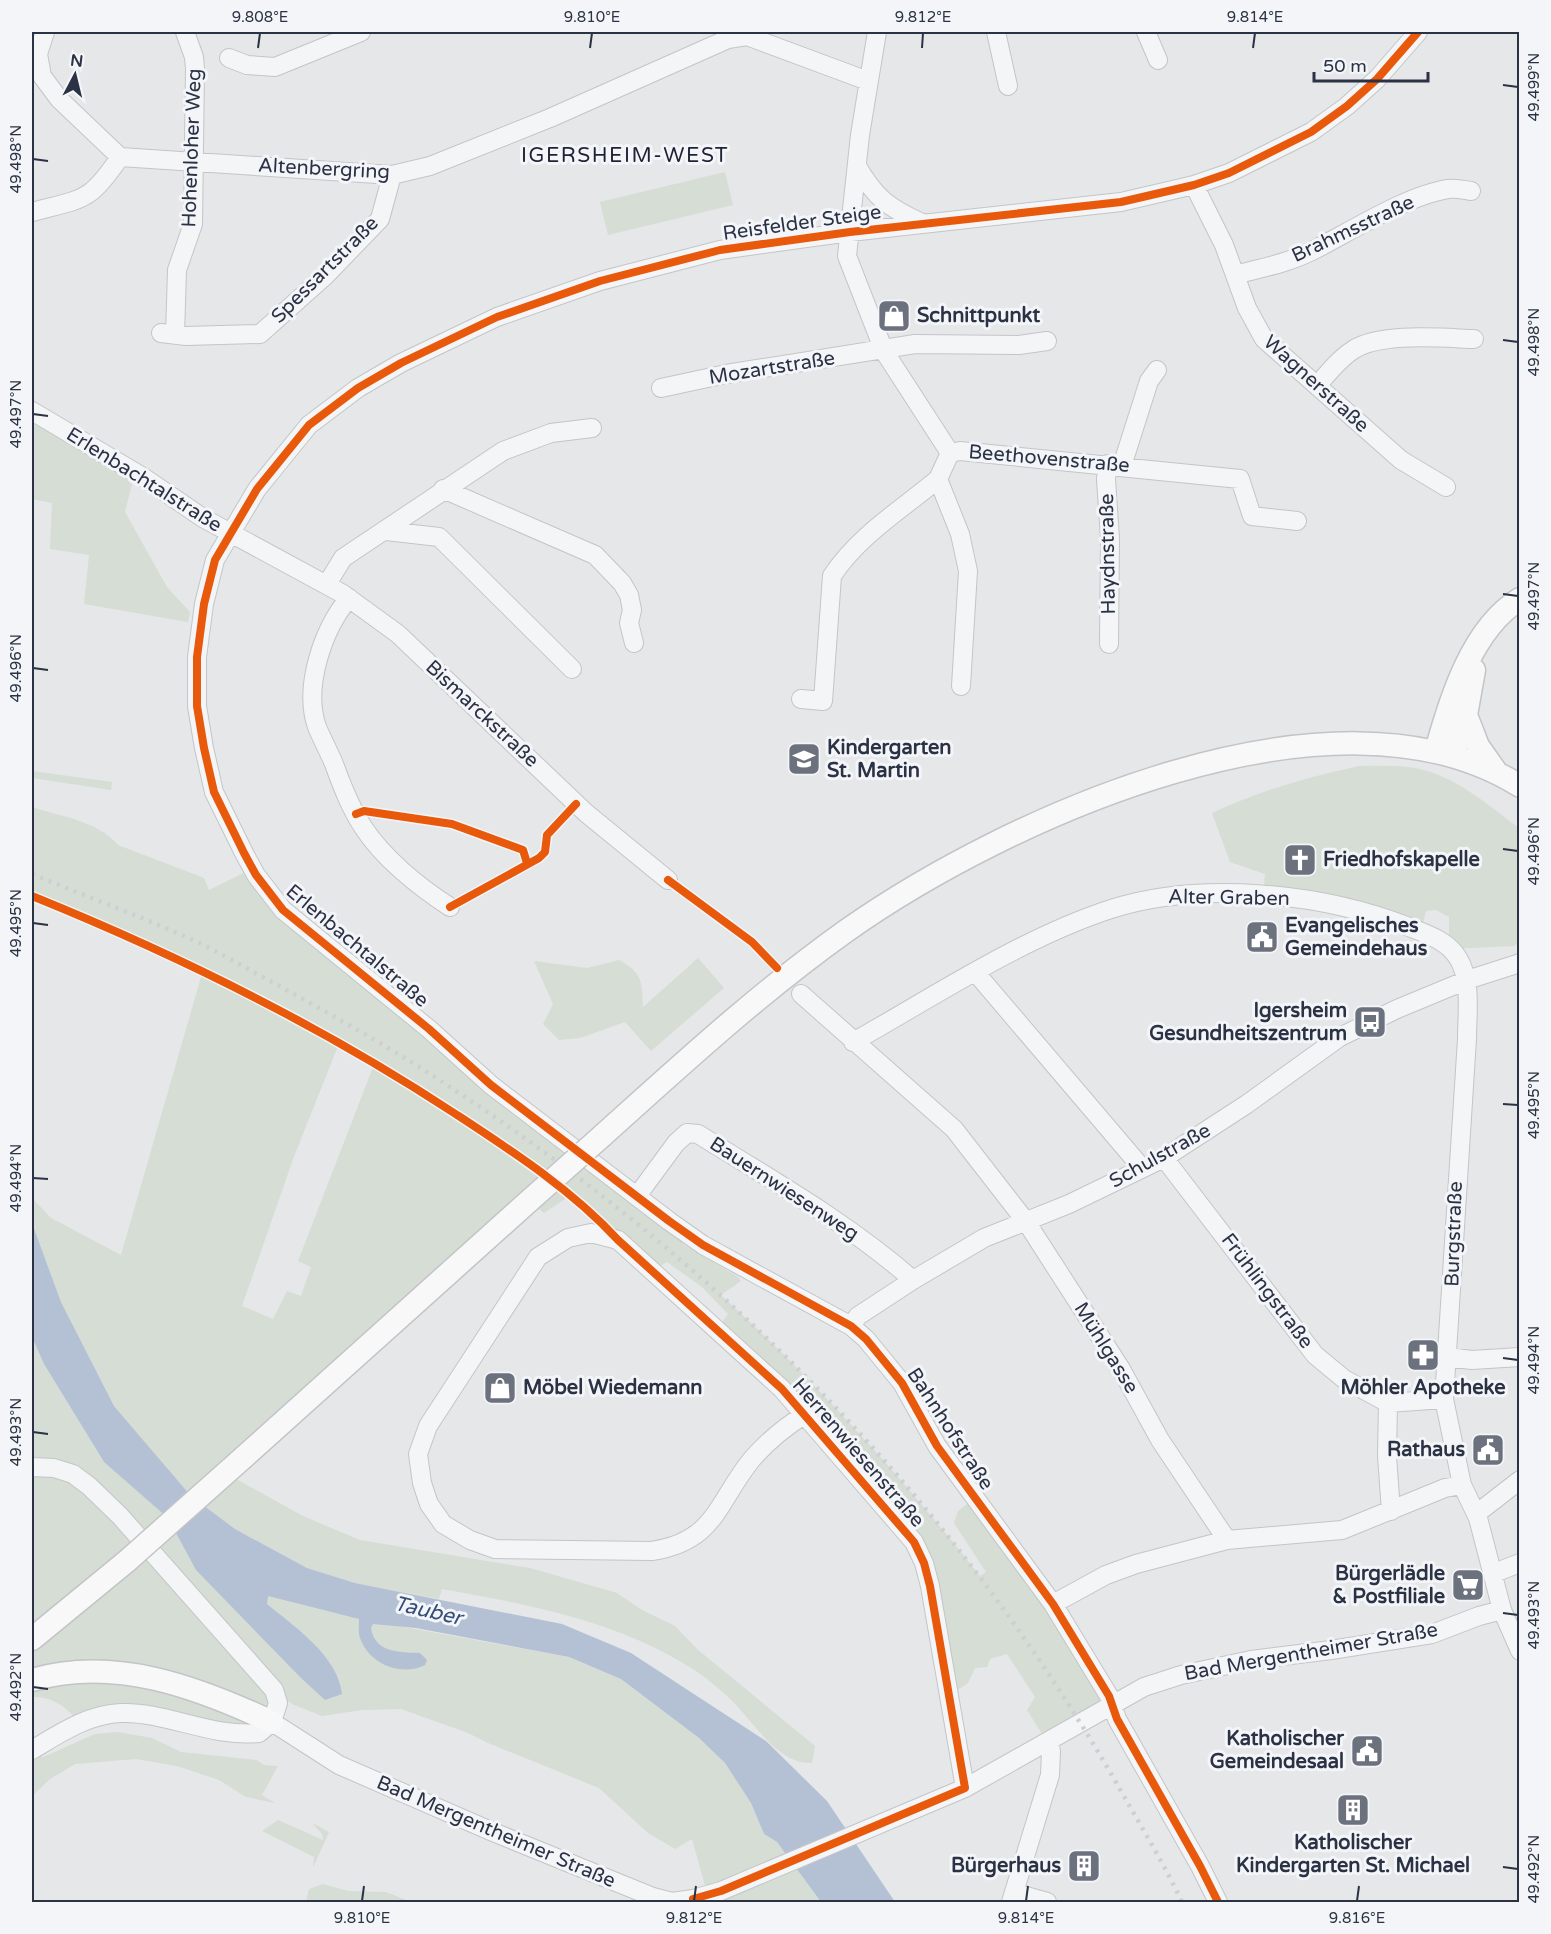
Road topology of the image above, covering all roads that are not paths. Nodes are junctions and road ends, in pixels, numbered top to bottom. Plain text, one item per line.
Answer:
1 (45, 32) edge
2 (185, 32) edge
3 (362, 32) edge
4 (877, 32) edge
5 (996, 32) edge
6 (1146, 32) edge
7 (1418, 32) edge
8 (727, 35) edge
9 (35, 54) edge
10 (229, 58) dead end
11 (1158, 60) dead end
12 (868, 81) junction
13 (1008, 86) dead end
14 (120, 157) junction
15 (193, 161) junction
16 (858, 166) junction
17 (392, 175) junction
18 (1194, 185) junction
19 (1471, 191) dead end
20 (32, 212) edge
21 (924, 224) junction
22 (850, 232) junction
23 (1235, 274) junction
24 (168, 334) joint
25 (1474, 339) dead end
26 (1047, 341) dead end
27 (884, 351) junction
28 (1157, 370) dead end
29 (1317, 386) junction
30 (661, 388) dead end
31 (32, 411) edge
32 (592, 428) dead end
33 (950, 453) junction
34 (1115, 465) junction
35 (938, 479) junction
36 (1446, 487) dead end
37 (443, 489) junction
38 (1297, 522) dead end
39 (386, 531) junction
40 (231, 533) junction
41 (327, 584) junction
42 (349, 598) junction
43 (1520, 599) edge
44 (634, 643) dead end
45 (1109, 644) dead end
46 (1479, 644) junction
47 (572, 669) dead end
48 (961, 686) dead end
49 (801, 699) dead end
50 (1466, 715) junction
51 (1444, 753) junction
52 (1498, 774) junction
53 (1520, 786) edge
54 (668, 880) dead end
55 (450, 907) dead end
56 (1520, 963) edge
57 (976, 973) junction
58 (1467, 980) junction
59 (801, 994) dead end
60 (853, 1042) junction
61 (1164, 1158) junction
62 (1142, 1168) junction
63 (637, 1196) junction
64 (1027, 1223) junction
65 (913, 1280) junction
66 (850, 1326) junction
67 (1447, 1357) junction
68 (1520, 1358) edge
69 (1444, 1399) junction
70 (1388, 1403) junction
71 (804, 1415) junction
72 (32, 1467) edge
73 (1520, 1480) edge
74 (1462, 1485) junction
75 (1391, 1511) junction
76 (1476, 1514) junction
77 (1227, 1540) junction
78 (1520, 1563) edge
79 (1494, 1573) junction
80 (1053, 1604) junction
81 (1502, 1610) junction
82 (32, 1639) edge
83 (1520, 1651) edge
84 (32, 1680) edge
85 (1112, 1705) junction
86 (272, 1722) junction
87 (1047, 1742) junction
88 (32, 1750) edge
89 (965, 1788) junction
90 (1013, 1898) edge
91 (695, 1901) edge
92 (1047, 1902) edge
93 (1218, 1902) edge

1 - 9 street
2 - 15 street, Hohenloher Weg
3 - 10 street
4 - 12 street
5 - 13 street
6 - 11 street
7 - 18 street, Reisfelder Steige
8 - 12 street, Altenbergring
8 - 17 street, Altenbergring
9 - 14 street
12 - 16 street
14 - 15 street, Altenbergring
14 - 20 street
15 - 17 street, Altenbergring
15 - 24 street, Hohenloher Weg
16 - 21 street
16 - 22 street
17 - 24 street, Spessartstraße
18 - 21 street, Reisfelder Steige
18 - 23 street, Wagnerstraße
19 - 23 street, Brahmsstraße
21 - 22 street, Reisfelder Steige
22 - 27 street, Beethovenstraße
22 - 40 street, Reisfelder Steige
23 - 29 street, Wagnerstraße
25 - 29 street
26 - 27 street, Mozartstraße
27 - 30 street, Mozartstraße
27 - 33 street, Beethovenstraße
28 - 34 street, Haydnstraße
29 - 36 street, Wagnerstraße
31 - 40 street, Erlenbachtalstraße
32 - 37 street
33 - 34 street, Beethovenstraße
33 - 35 street
34 - 38 street, Beethovenstraße
34 - 45 street, Haydnstraße
35 - 48 street
35 - 49 street
37 - 39 street
37 - 44 street
39 - 41 street
39 - 47 street
40 - 41 street, Bismarckstraße
40 - 63 street, Erlenbachtalstraße
41 - 42 street, Bismarckstraße
42 - 54 street, Bismarckstraße
42 - 55 street
43 - 46 main road
46 - 50 main road
46 - 51 main road
50 - 51 main road
50 - 52 main road
51 - 52 main road
51 - 82 main road, bridge
52 - 53 main road
56 - 58 street, Schulstraße
57 - 58 street, Alter Graben
57 - 60 street, Alter Graben
57 - 62 street
58 - 61 street, Schulstraße
58 - 67 street, Burgstraße
59 - 60 street, Mühlgasse
60 - 64 street, Mühlgasse
61 - 62 street, Schulstraße
61 - 70 street, Frühlingstraße
62 - 64 street, Schulstraße
63 - 65 street, Bauernwiesenweg
63 - 66 street, Bahnhofstraße
64 - 65 street, Schulstraße
64 - 77 street, Mühlgasse
65 - 66 street, Schulstraße
66 - 80 street, Bahnhofstraße
67 - 68 street
67 - 69 street, Burgstraße
69 - 70 street
69 - 74 street, Burgstraße
70 - 75 street
71 - 71 street, Herrenwiesenstraße
71 - 89 street, Herrenwiesenstraße
72 - 86 street
73 - 76 street
74 - 75 street
74 - 76 street, Burgstraße
75 - 77 street
76 - 79 street, Burgstraße
77 - 80 street
78 - 79 street
79 - 81 street, Burgstraße
80 - 85 street, Bahnhofstraße
81 - 83 street, Burgstraße
81 - 85 street, Bad Mergentheimer Straße
84 - 86 main road
85 - 87 street, Bad Mergentheimer Straße
85 - 93 street, Bahnhofstraße
86 - 88 street
86 - 91 street, Bad Mergentheimer Straße
87 - 89 street, Bad Mergentheimer Straße
87 - 90 street
89 - 91 street, Bad Mergentheimer Straße
90 - 92 street

